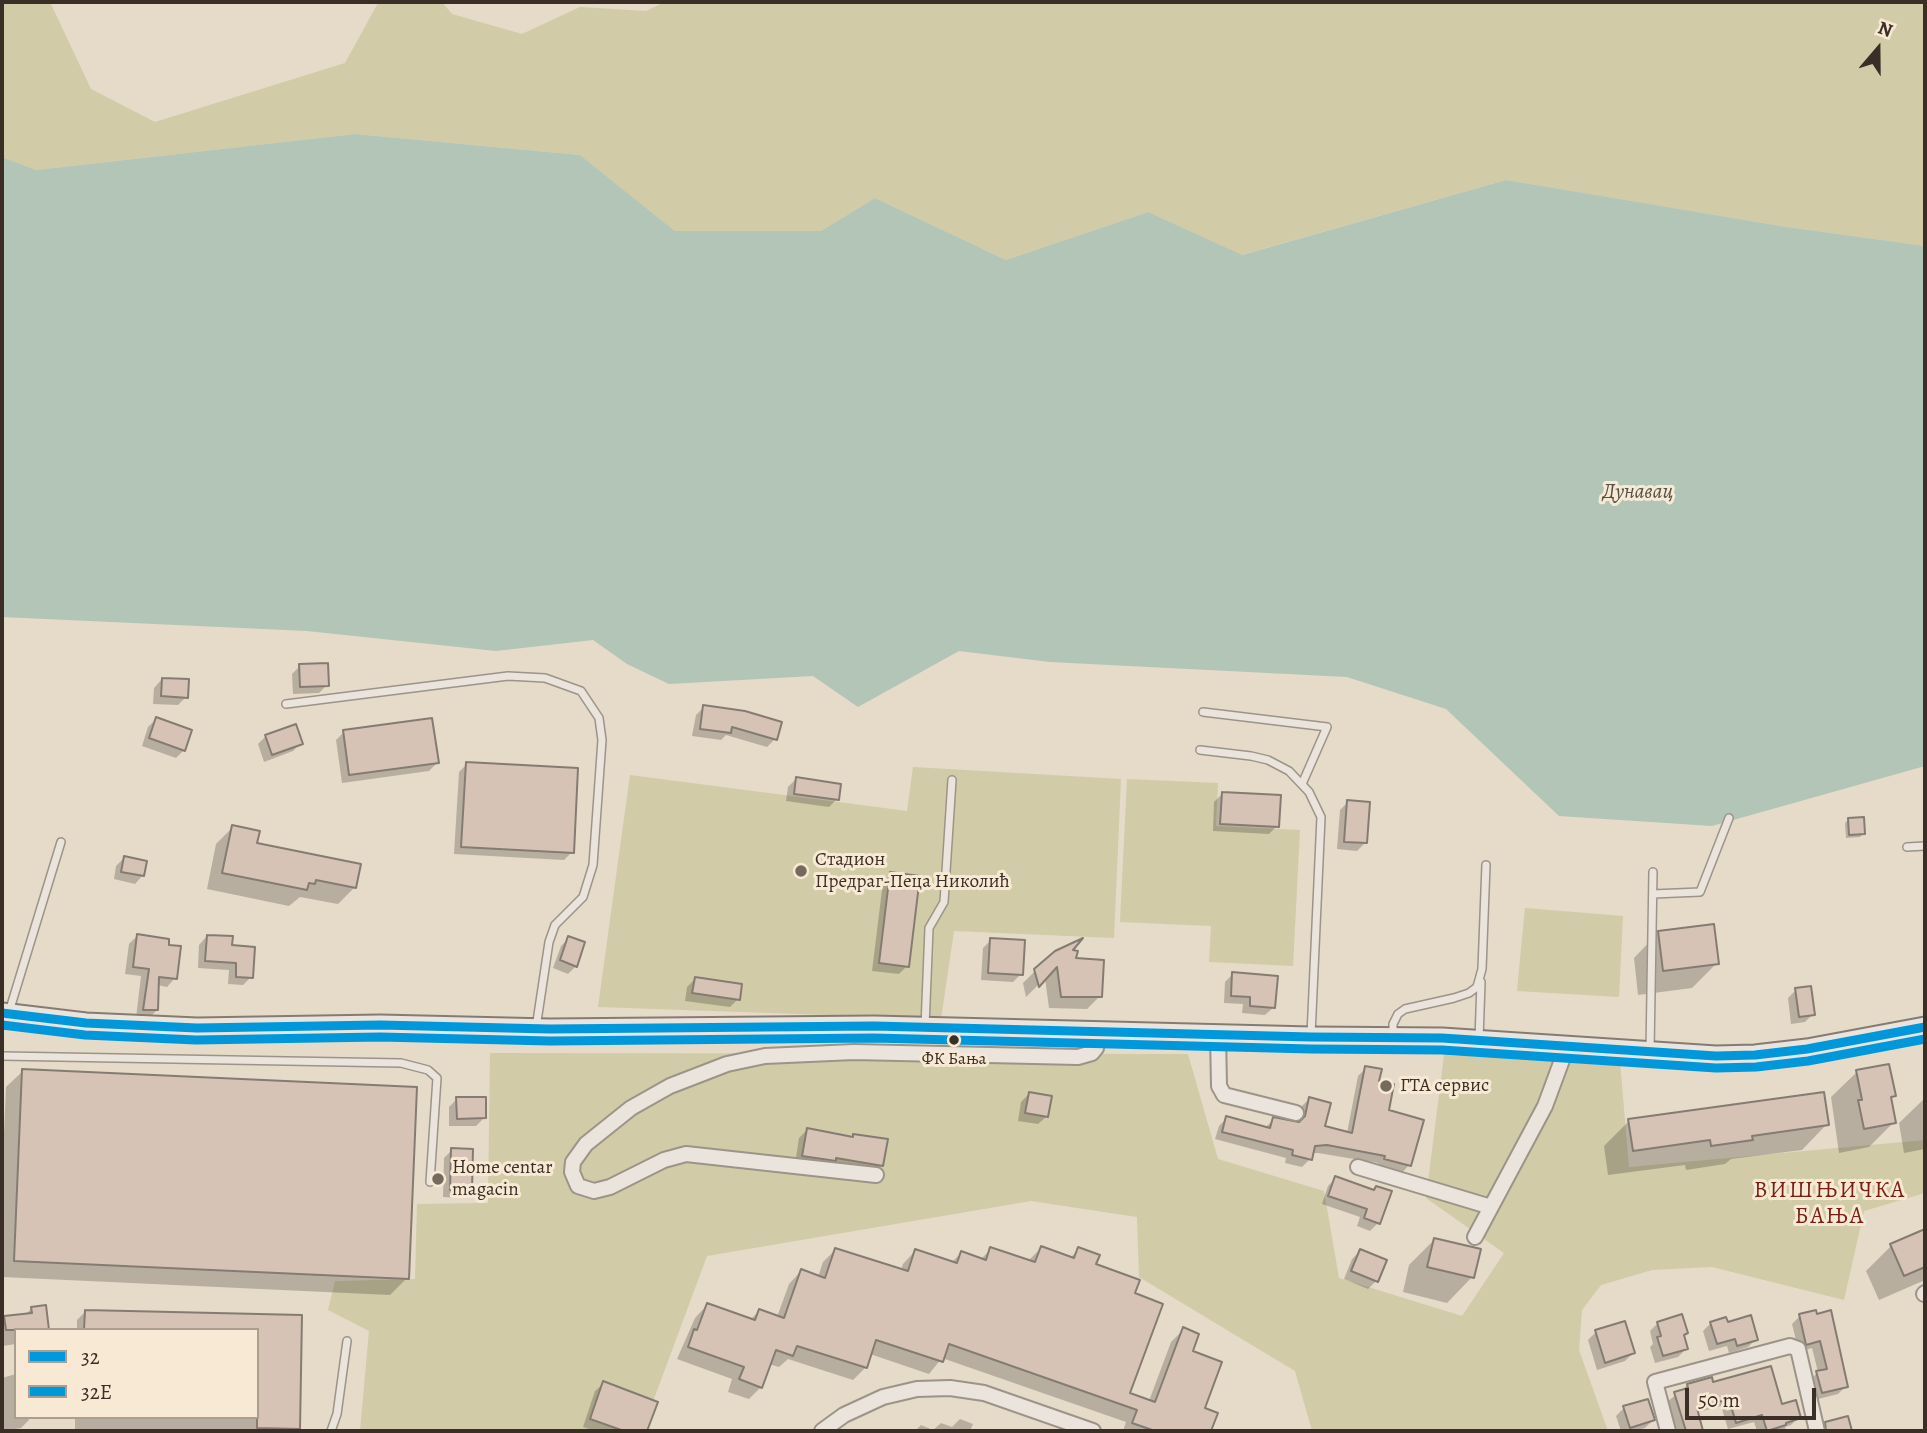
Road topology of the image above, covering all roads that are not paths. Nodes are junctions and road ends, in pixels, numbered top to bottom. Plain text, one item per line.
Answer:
1 (286, 704) dead end
2 (1203, 712) dead end
3 (1200, 750) dead end
4 (952, 779) dead end
5 (1302, 783) junction
6 (1729, 818) dead end
7 (61, 842) dead end
8 (1925, 846) edge
9 (1907, 847) dead end
10 (1486, 865) dead end
11 (1653, 872) dead end
12 (1653, 894) junction
13 (1481, 978) junction
14 (5, 1013) edge
15 (1925, 1027) edge
16 (925, 1028) junction
17 (536, 1029) junction
18 (1098, 1032) junction
19 (1218, 1034) junction
20 (1311, 1037) junction
21 (1392, 1038) junction
22 (1479, 1040) junction
23 (1563, 1046) junction
24 (1650, 1052) junction
25 (2, 1056) edge
26 (1296, 1112) dead end
27 (1358, 1167) dead end
28 (876, 1175) dead end
29 (430, 1182) dead end
30 (1491, 1208) junction
31 (1475, 1237) dead end
32 (347, 1341) dead end
33 (331, 1431) edge
34 (822, 1431) edge
35 (1093, 1431) edge
36 (1668, 1431) edge
37 (1817, 1431) edge

1 - 17 lane
2 - 5 lane
3 - 5 lane
4 - 16 lane
5 - 20 lane
6 - 12 lane
7 - 14 lane
8 - 9 lane
10 - 13 lane
11 - 12 lane
12 - 24 lane
13 - 21 lane
13 - 22 lane
14 - 17 street
15 - 24 street
16 - 17 street
16 - 18 street
18 - 19 street
18 - 28 street
19 - 20 street
19 - 26 street
20 - 21 street
21 - 22 street
22 - 23 street
23 - 24 street
23 - 30 street
25 - 29 lane
27 - 30 street
30 - 31 street
32 - 33 lane
34 - 35 street
36 - 37 street

